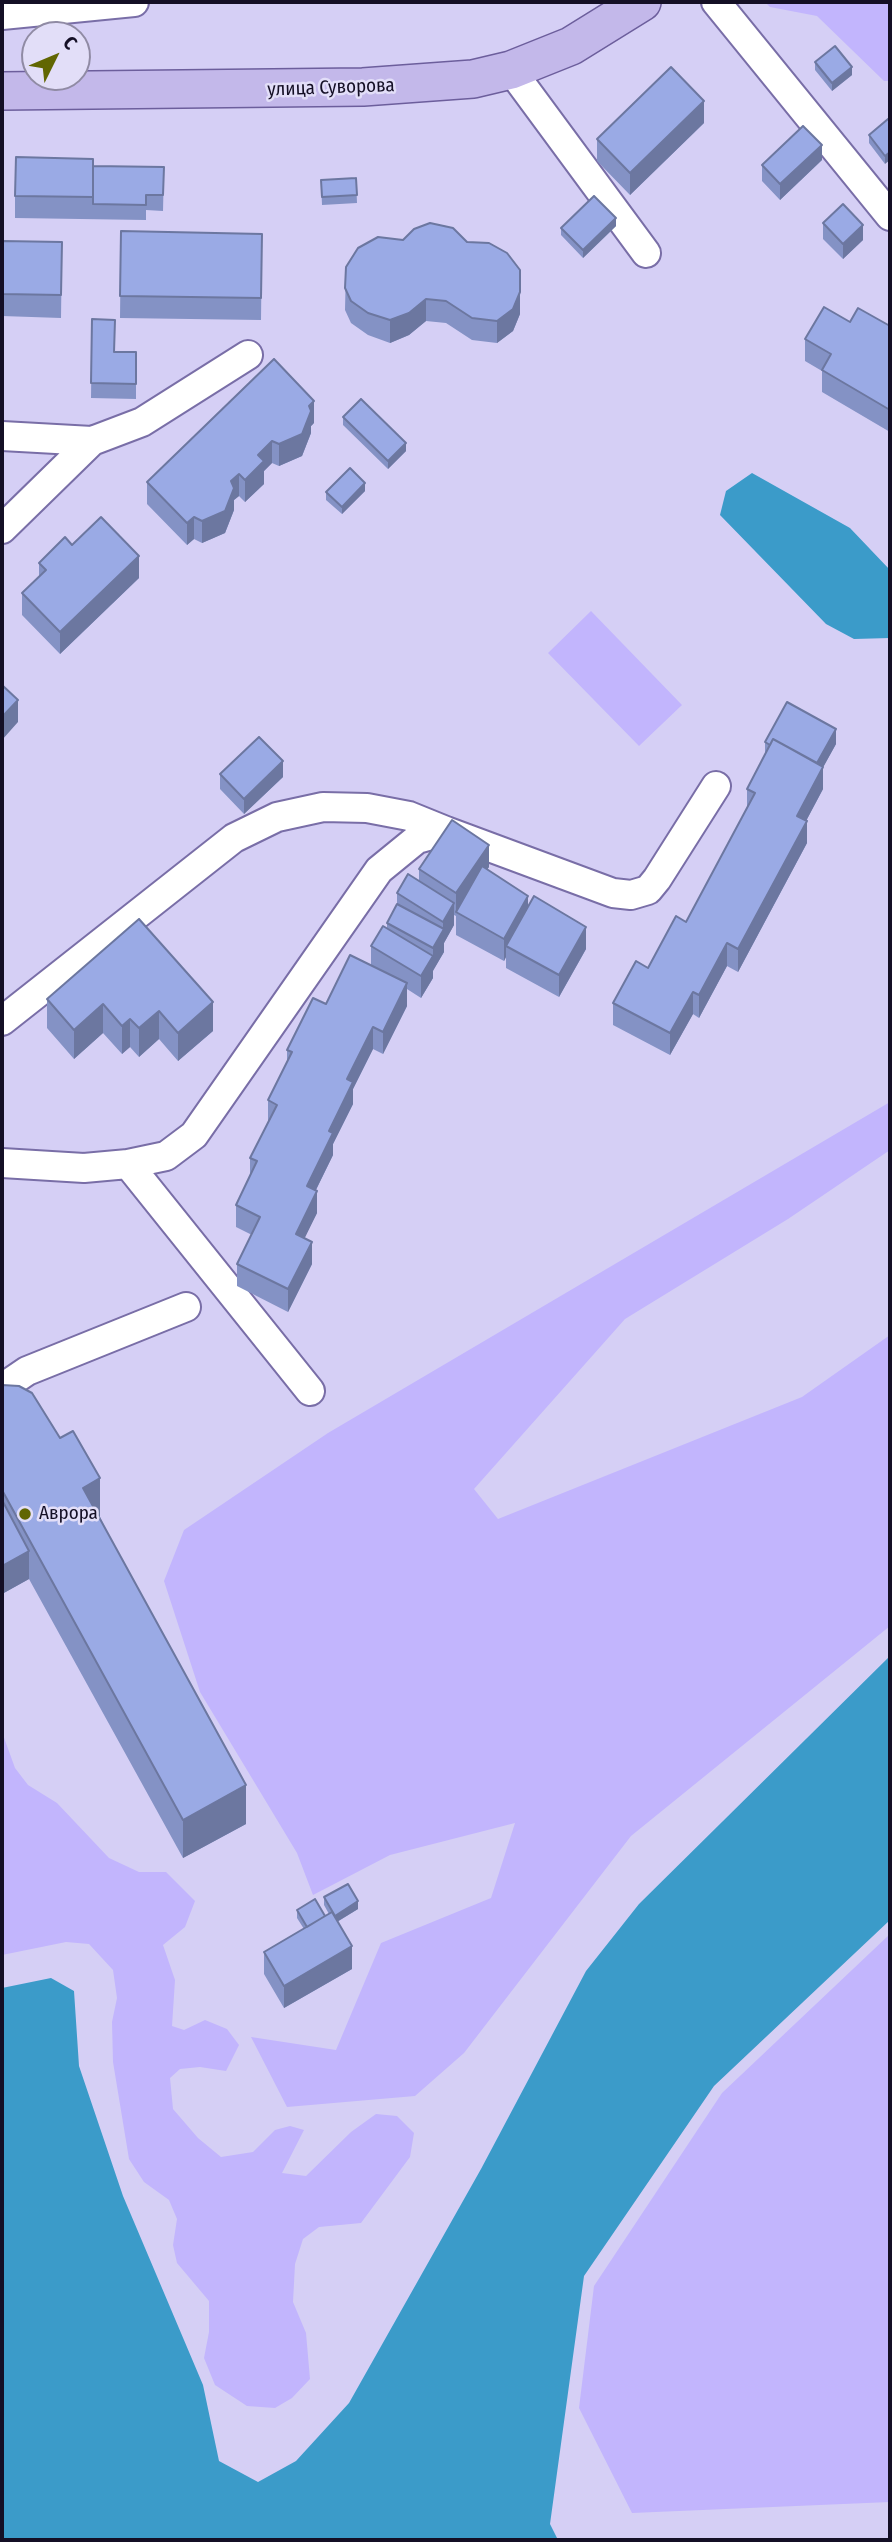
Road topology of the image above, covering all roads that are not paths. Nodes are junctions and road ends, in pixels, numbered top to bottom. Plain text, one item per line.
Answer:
1 (134, 2) edge
2 (593, 2) edge
3 (642, 2) edge
4 (716, 2) edge
5 (2, 15) edge
6 (571, 46) junction
7 (511, 70) junction
8 (2, 91) edge
9 (890, 216) edge
10 (646, 253) dead end
11 (248, 355) dead end
12 (2, 436) edge
13 (92, 441) junction
14 (2, 529) edge
15 (716, 786) dead end
16 (446, 831) junction
17 (2, 1021) edge
18 (2, 1163) edge
19 (128, 1164) junction
20 (186, 1307) dead end
21 (2, 1388) edge
22 (310, 1391) dead end

1 - 5 street
2 - 6 main road
3 - 6 main road, улица Суворова
4 - 9 street
6 - 7 main road, улица Суворова
7 - 8 main road, улица Суворова
7 - 10 street
11 - 13 street
12 - 13 street
13 - 14 street
15 - 16 street
16 - 17 street
16 - 19 street
18 - 19 street
19 - 22 street
20 - 21 street

